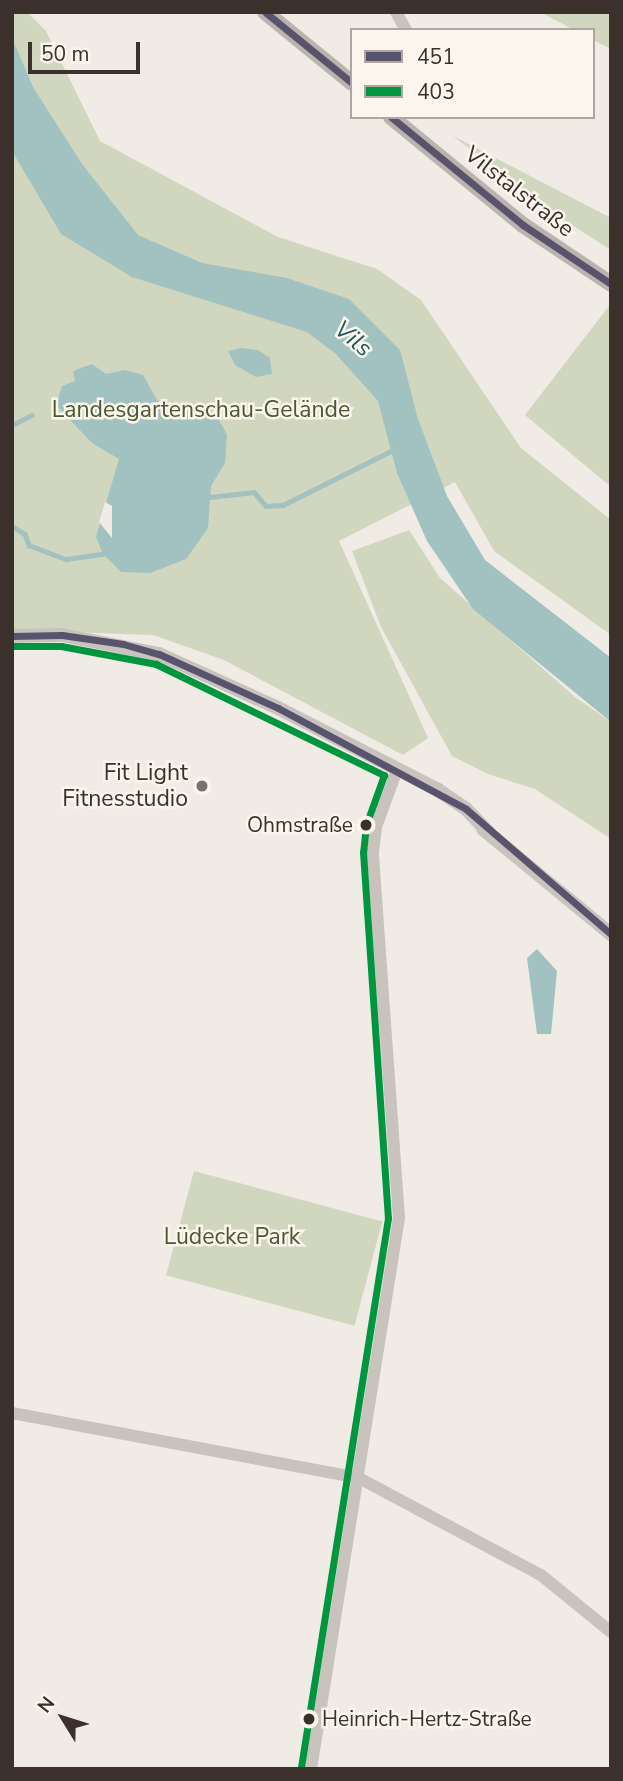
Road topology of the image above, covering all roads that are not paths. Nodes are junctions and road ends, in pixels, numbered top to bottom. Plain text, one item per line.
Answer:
1 (265, 12) edge
2 (396, 12) edge
3 (405, 28) edge
4 (350, 81) edge
5 (393, 119) edge
6 (611, 284) edge
7 (12, 636) edge
8 (397, 770) junction
9 (611, 934) edge
10 (12, 1413) edge
11 (359, 1478) junction
12 (611, 1632) edge
13 (311, 1769) edge

1 - 4 main road
2 - 3 street
5 - 6 main road, Vilstalstraße
7 - 8 street
8 - 9 street
8 - 11 street
10 - 11 street
11 - 12 street
11 - 13 street

